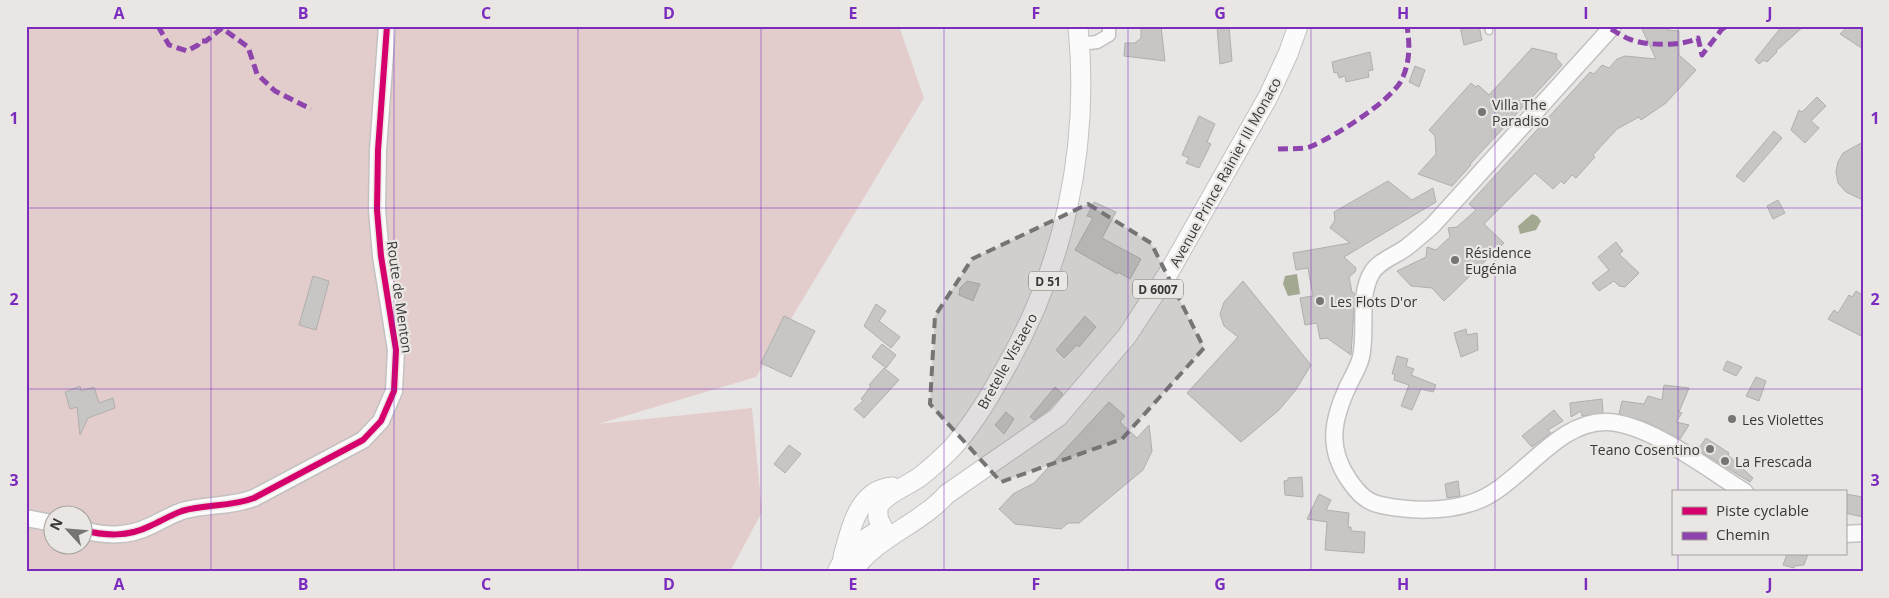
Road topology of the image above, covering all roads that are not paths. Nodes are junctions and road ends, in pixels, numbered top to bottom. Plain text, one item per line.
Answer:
1 (387, 26) edge
2 (1109, 26) edge
3 (1298, 26) edge
4 (1613, 26) edge
5 (1079, 35) edge
6 (900, 486) junction
7 (1742, 490) edge
8 (856, 516) junction
9 (26, 518) edge
10 (42, 522) edge
11 (92, 532) edge
12 (1846, 534) edge
13 (1863, 534) edge
14 (877, 537) junction
15 (844, 568) edge

1 - 11 main road, Route de Menton
2 - 5 street
3 - 14 main road, Avenue Prince Rainier III Monaco / D 6007
4 - 7 main road
5 - 6 main road, Bretelle Vistaero / D 51
6 - 8 main road, Bretelle Vistaero / D 51
6 - 14 main road, Bretelle Vistaero / D 51
8 - 14 main road
8 - 15 main road, Bretelle Vistaero / D 51
9 - 10 main road
12 - 13 main road
14 - 15 main road, Avenue Prince Rainier III Monaco / D 6007

